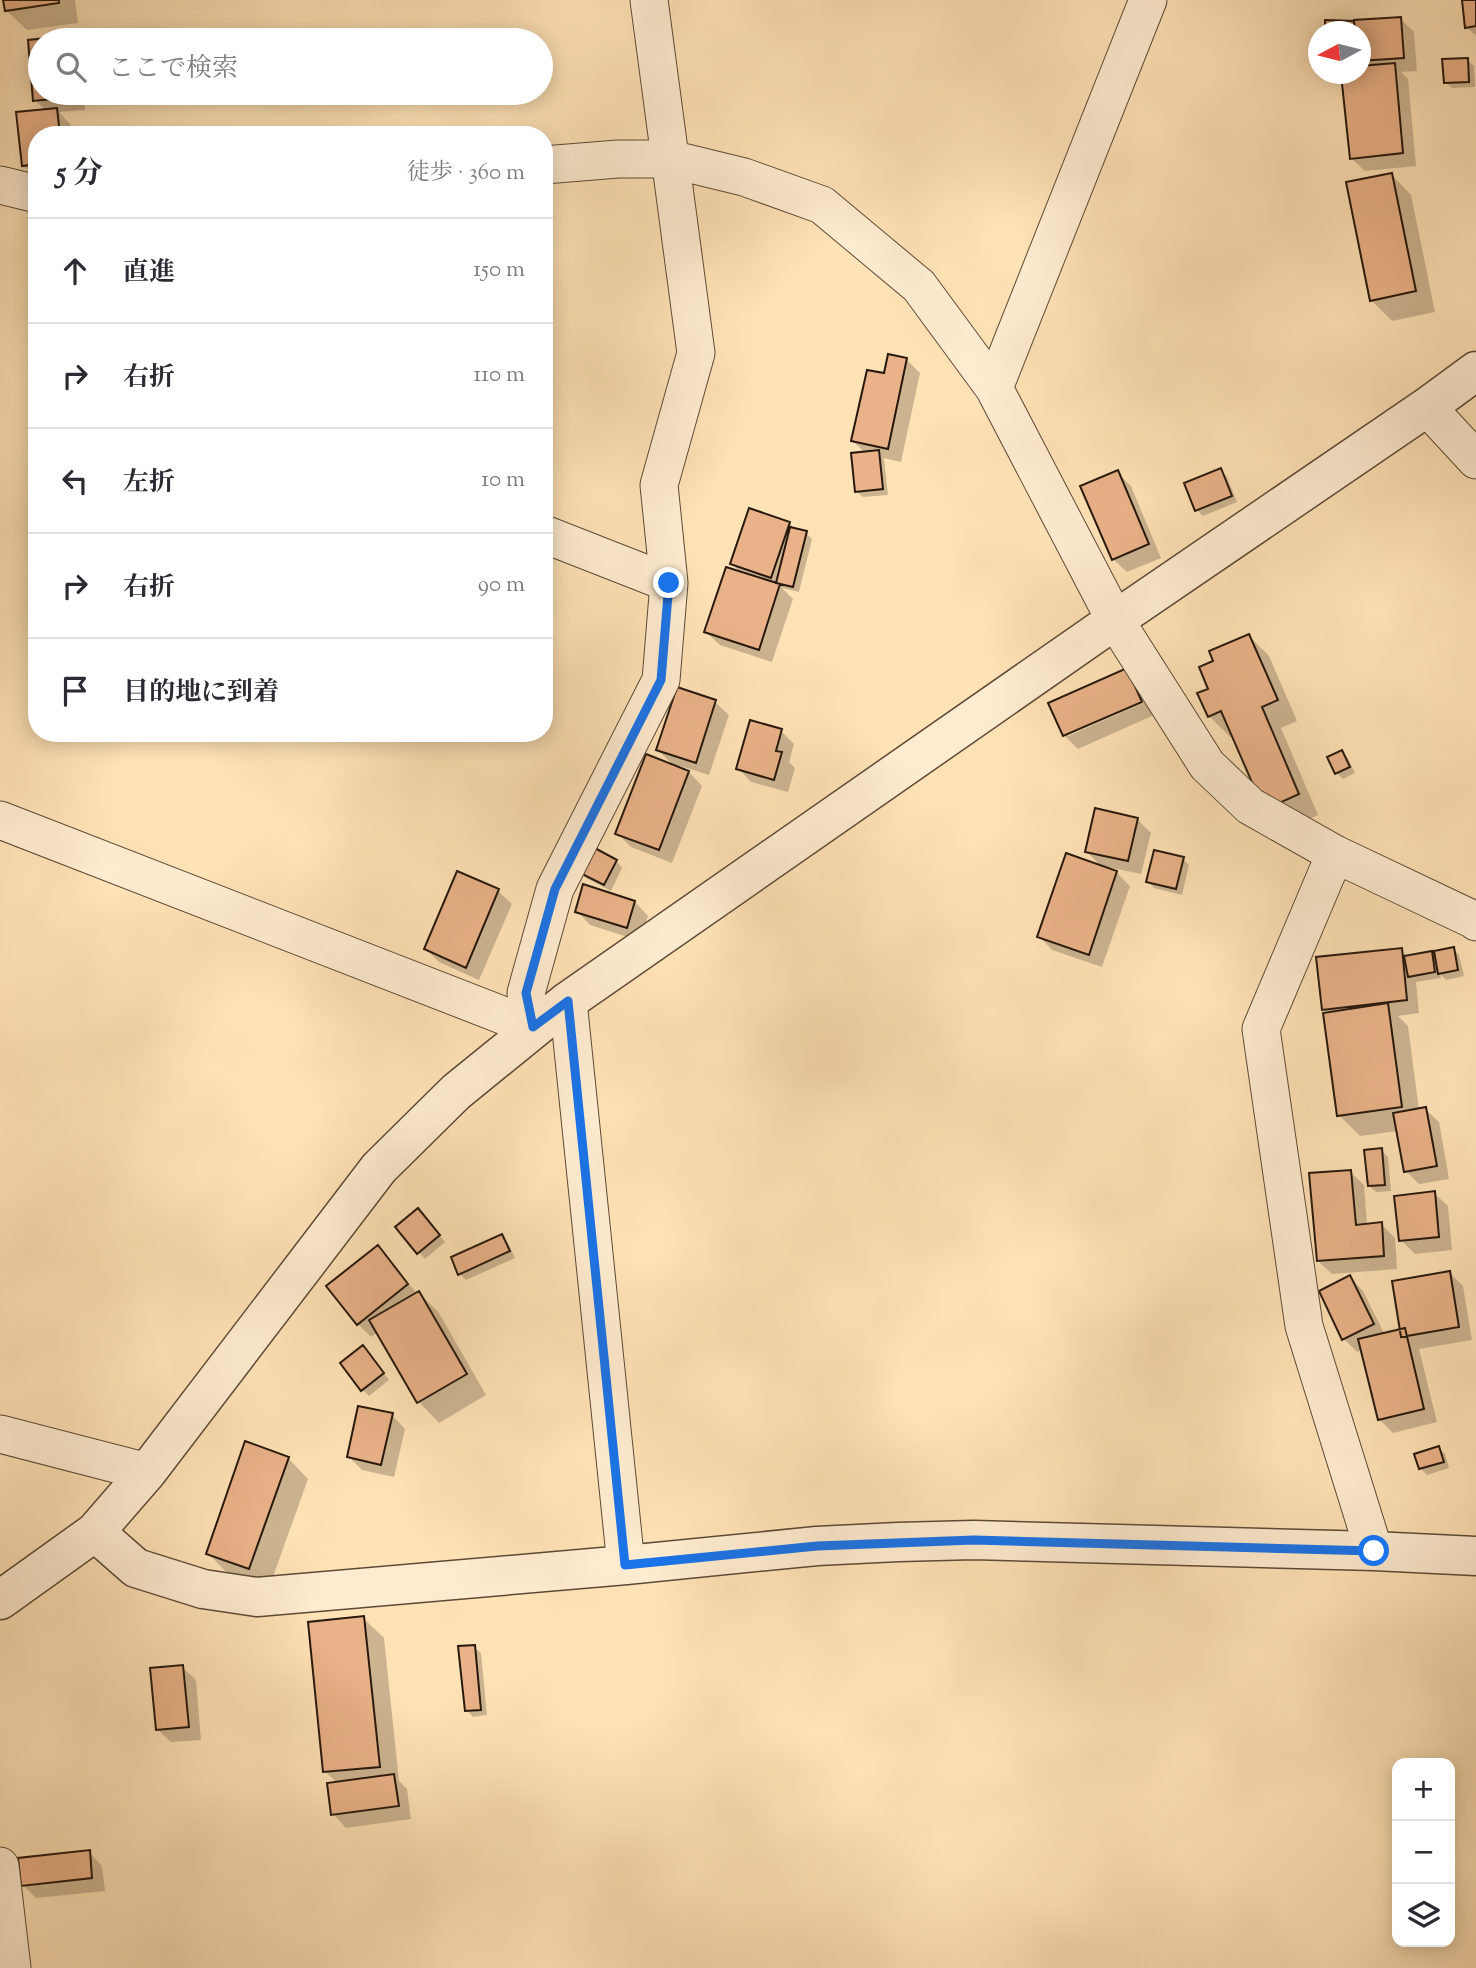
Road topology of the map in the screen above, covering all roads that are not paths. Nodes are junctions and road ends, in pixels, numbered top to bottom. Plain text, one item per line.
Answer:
1 (649, 0) edge
2 (1149, 0) edge
3 (670, 159) junction
4 (553, 164) edge
5 (0, 185) edge
6 (28, 192) edge
7 (1476, 371) edge
8 (994, 388) junction
9 (1427, 407) junction
10 (1476, 460) edge
11 (553, 538) edge
12 (669, 583) junction
13 (1115, 620) junction
14 (0, 820) edge
15 (1335, 854) junction
16 (1476, 922) edge
17 (568, 1001) junction
18 (533, 1027) junction
19 (0, 1434) edge
20 (147, 1472) junction
21 (95, 1532) junction
22 (1374, 1551) junction
23 (1476, 1556) edge
24 (625, 1565) junction
25 (0, 1600) edge
26 (0, 1866) edge
27 (12, 1968) edge

1 - 3 street
2 - 8 street
3 - 4 street
3 - 8 street
3 - 12 street
5 - 6 street
7 - 9 street
8 - 13 street
9 - 10 street
9 - 13 street
11 - 12 street
12 - 18 street
13 - 15 street
13 - 17 street
14 - 18 street
15 - 16 street
15 - 22 street
17 - 18 street
17 - 24 street
18 - 20 street
19 - 20 street
20 - 21 street
21 - 24 street
21 - 25 street
22 - 23 street
22 - 24 street
26 - 27 street

